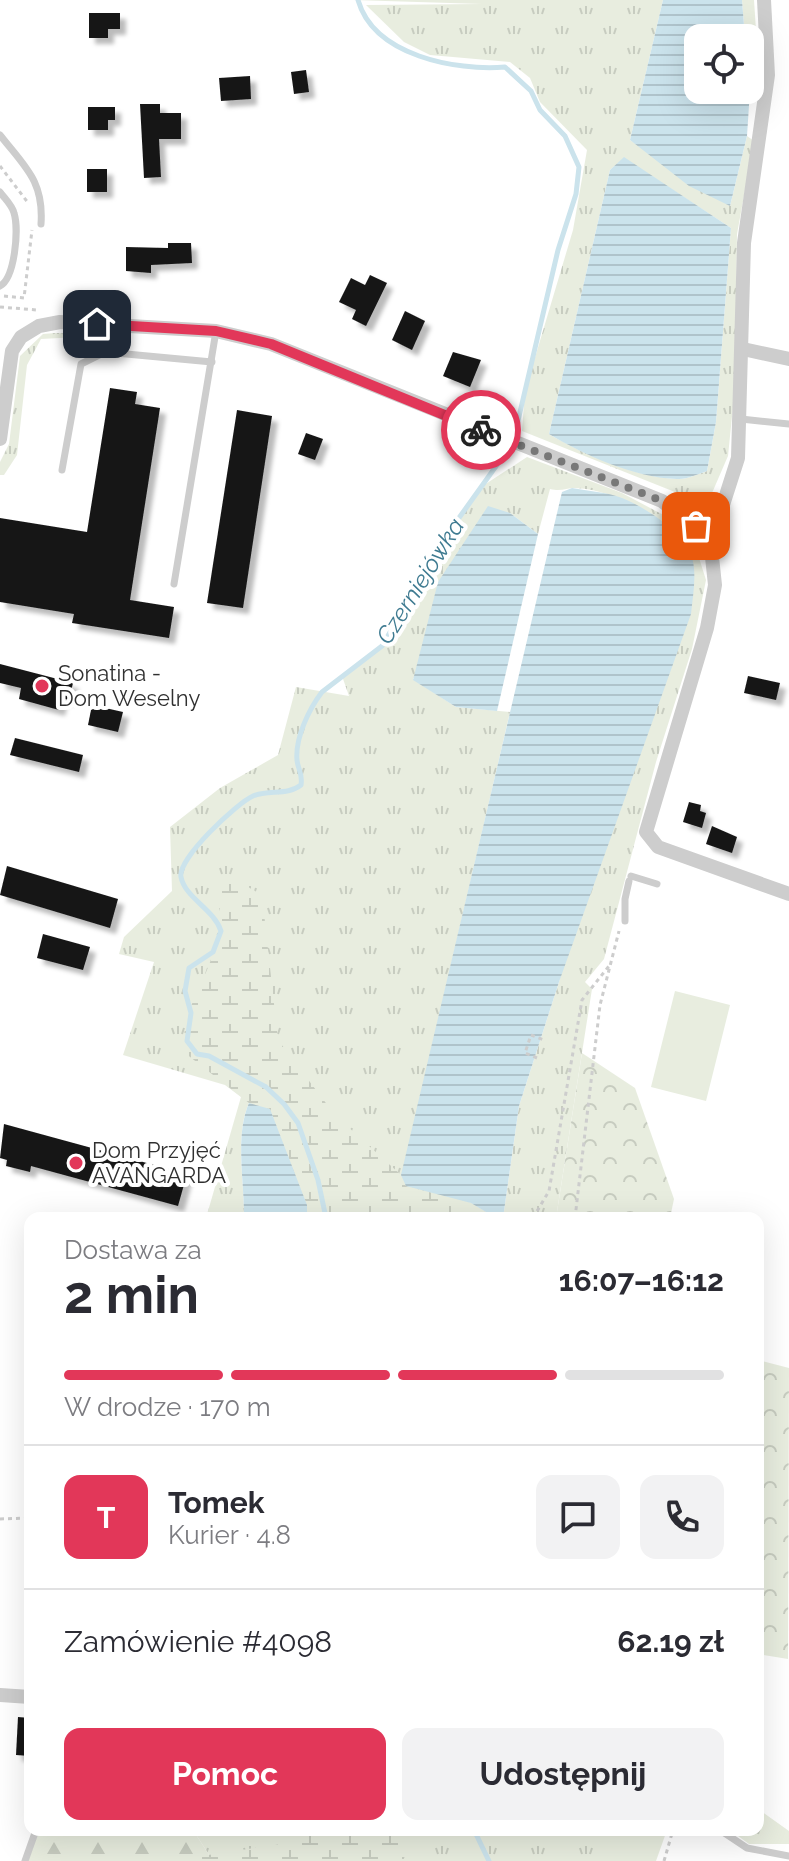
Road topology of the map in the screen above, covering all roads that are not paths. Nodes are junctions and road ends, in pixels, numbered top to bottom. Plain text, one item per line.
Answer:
1 (764, 0) edge
2 (0, 135) edge
3 (0, 192) edge
4 (41, 224) dead end
5 (0, 286) edge
6 (216, 331) junction
7 (743, 349) junction
8 (789, 359) edge
9 (212, 362) junction
10 (741, 419) junction
11 (789, 424) edge
12 (0, 439) edge
13 (62, 470) dead end
14 (701, 532) junction
15 (174, 584) dead end
16 (657, 884) dead end
17 (789, 894) edge
18 (625, 921) road end
19 (0, 1695) edge
20 (24, 1697) edge
21 (34, 1836) edge
22 (729, 1836) edge
23 (789, 1856) edge
24 (25, 1861) edge

1 - 7 street
2 - 4 lane
3 - 5 lane
6 - 9 lane
6 - 12 street
6 - 14 street
7 - 8 street
7 - 10 street
9 - 13 lane
9 - 15 lane
10 - 11 lane
10 - 14 street
14 - 17 street
16 - 18 lane
19 - 20 street
21 - 24 lane
22 - 23 lane

